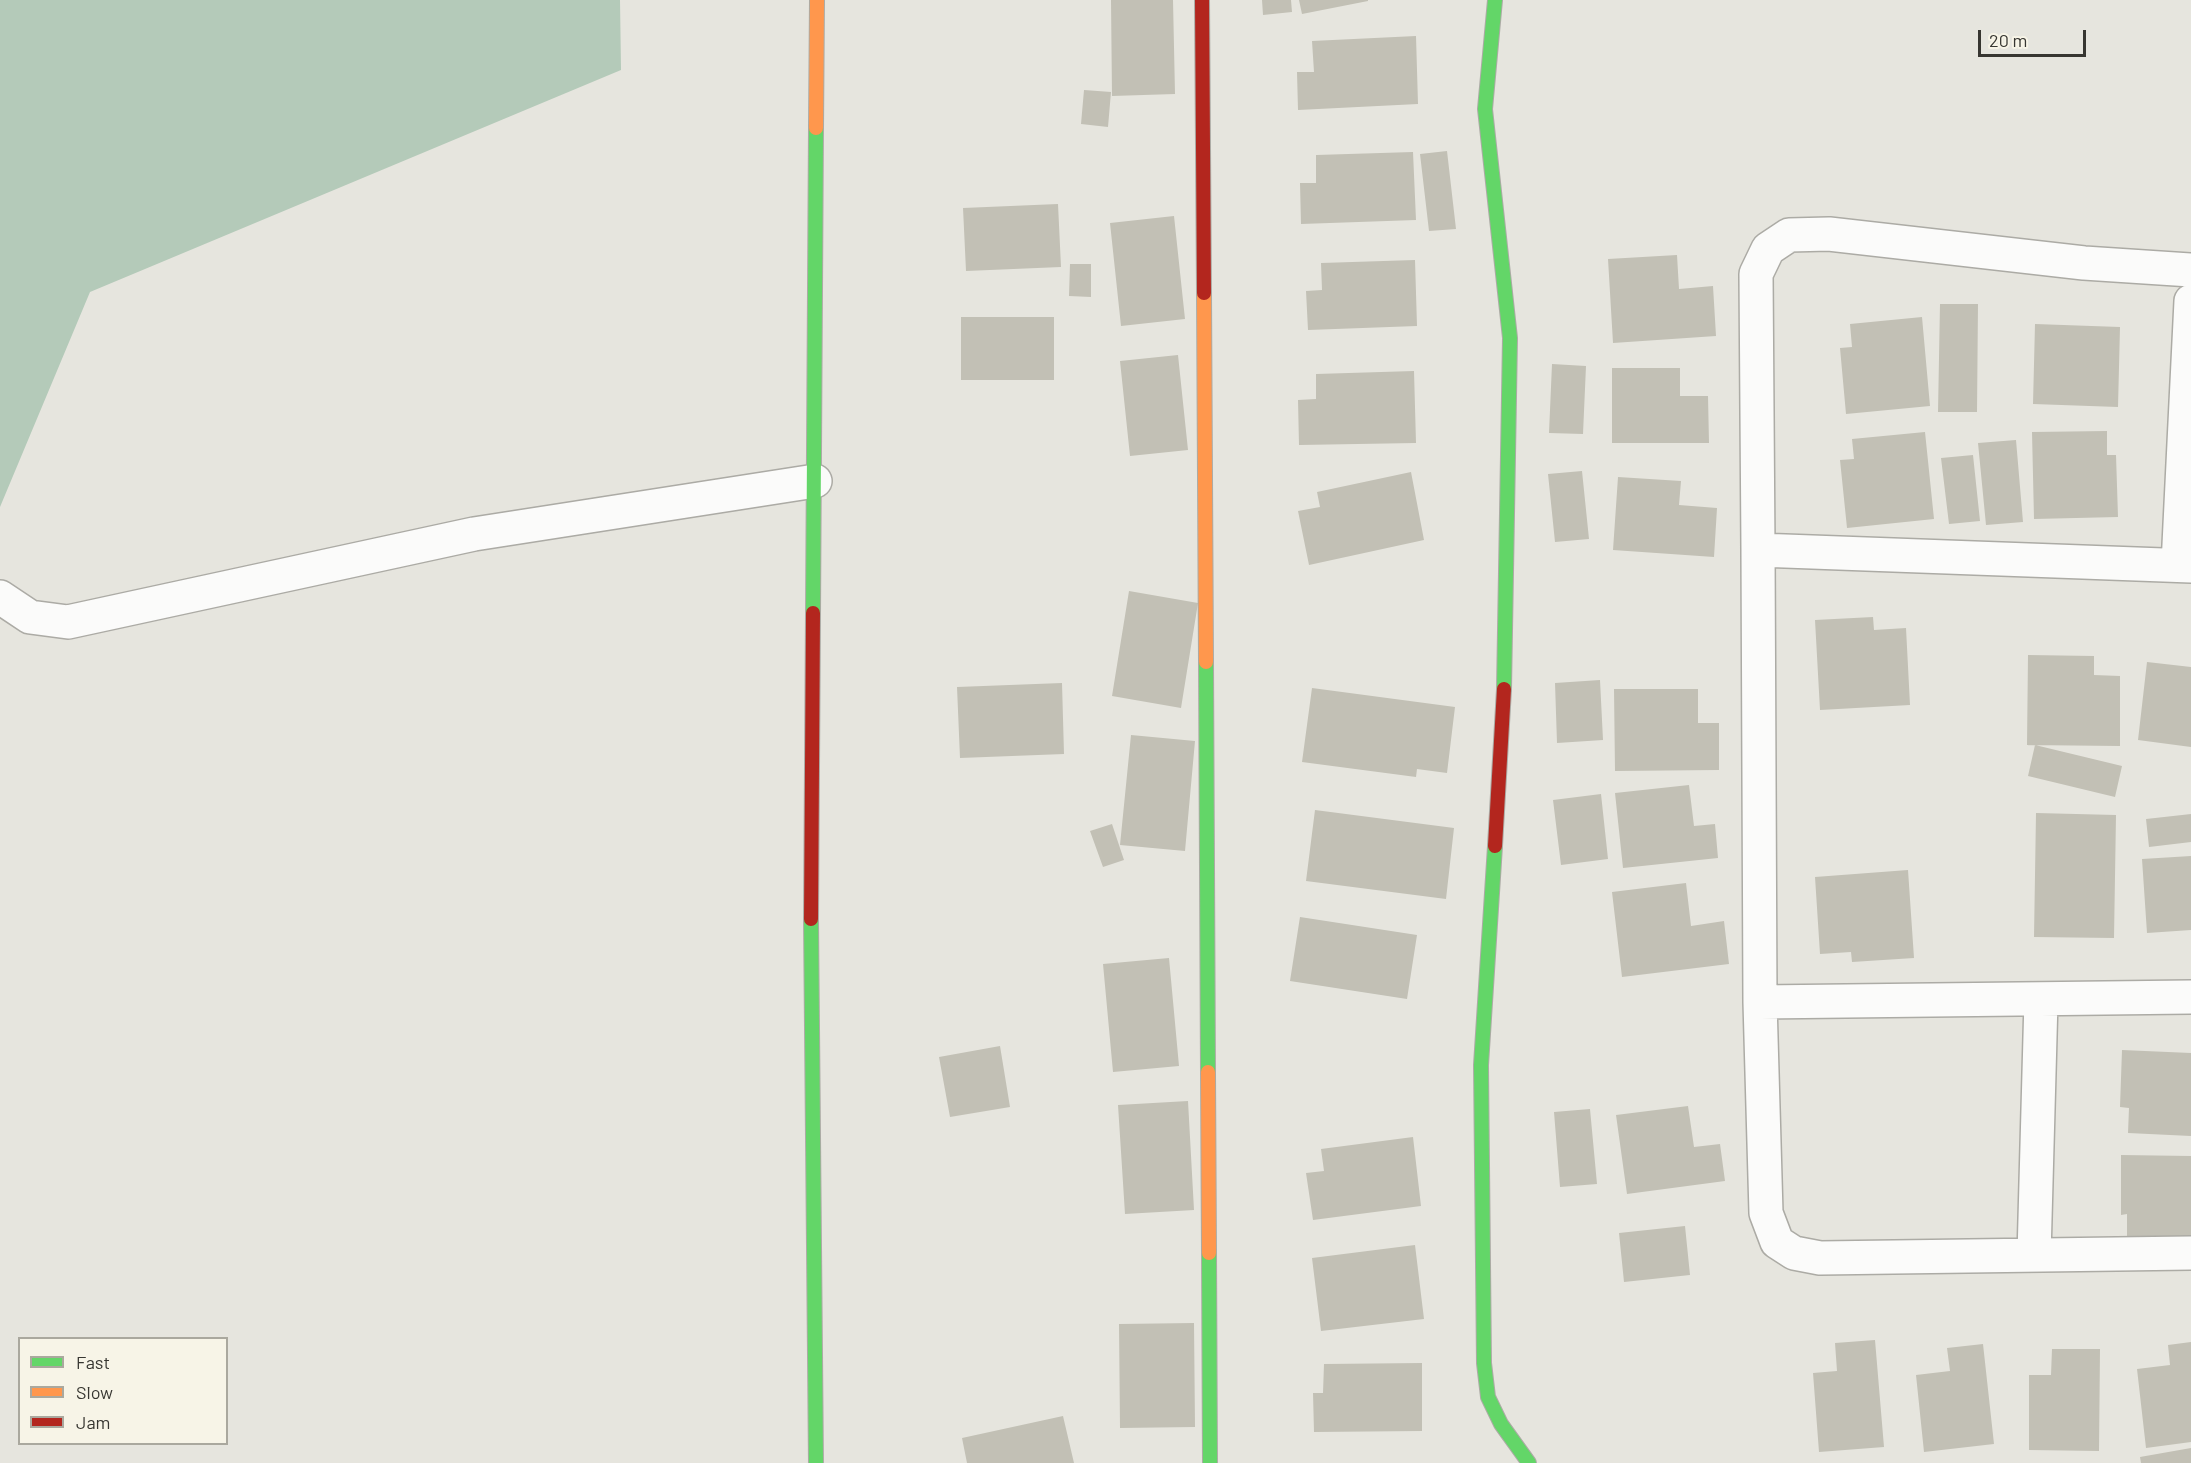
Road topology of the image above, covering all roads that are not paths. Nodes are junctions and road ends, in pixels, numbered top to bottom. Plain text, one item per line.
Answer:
1 (817, 0) edge
2 (1202, 0) edge
3 (1495, 0) edge
4 (2191, 270) edge
5 (2191, 301) edge
6 (815, 481) junction
7 (1758, 550) junction
8 (2185, 566) edge
9 (0, 597) edge
10 (2191, 997) edge
11 (2041, 1000) junction
12 (1760, 1002) junction
13 (2191, 1253) edge
14 (2034, 1255) junction
15 (816, 1463) edge
16 (1210, 1463) edge
17 (1529, 1463) edge

1 - 6 street
2 - 16 street
3 - 17 street
4 - 7 street
5 - 8 street
6 - 9 street
6 - 15 street
7 - 8 street
7 - 12 street
10 - 11 street
11 - 12 street
11 - 14 street
12 - 14 street
13 - 14 street

